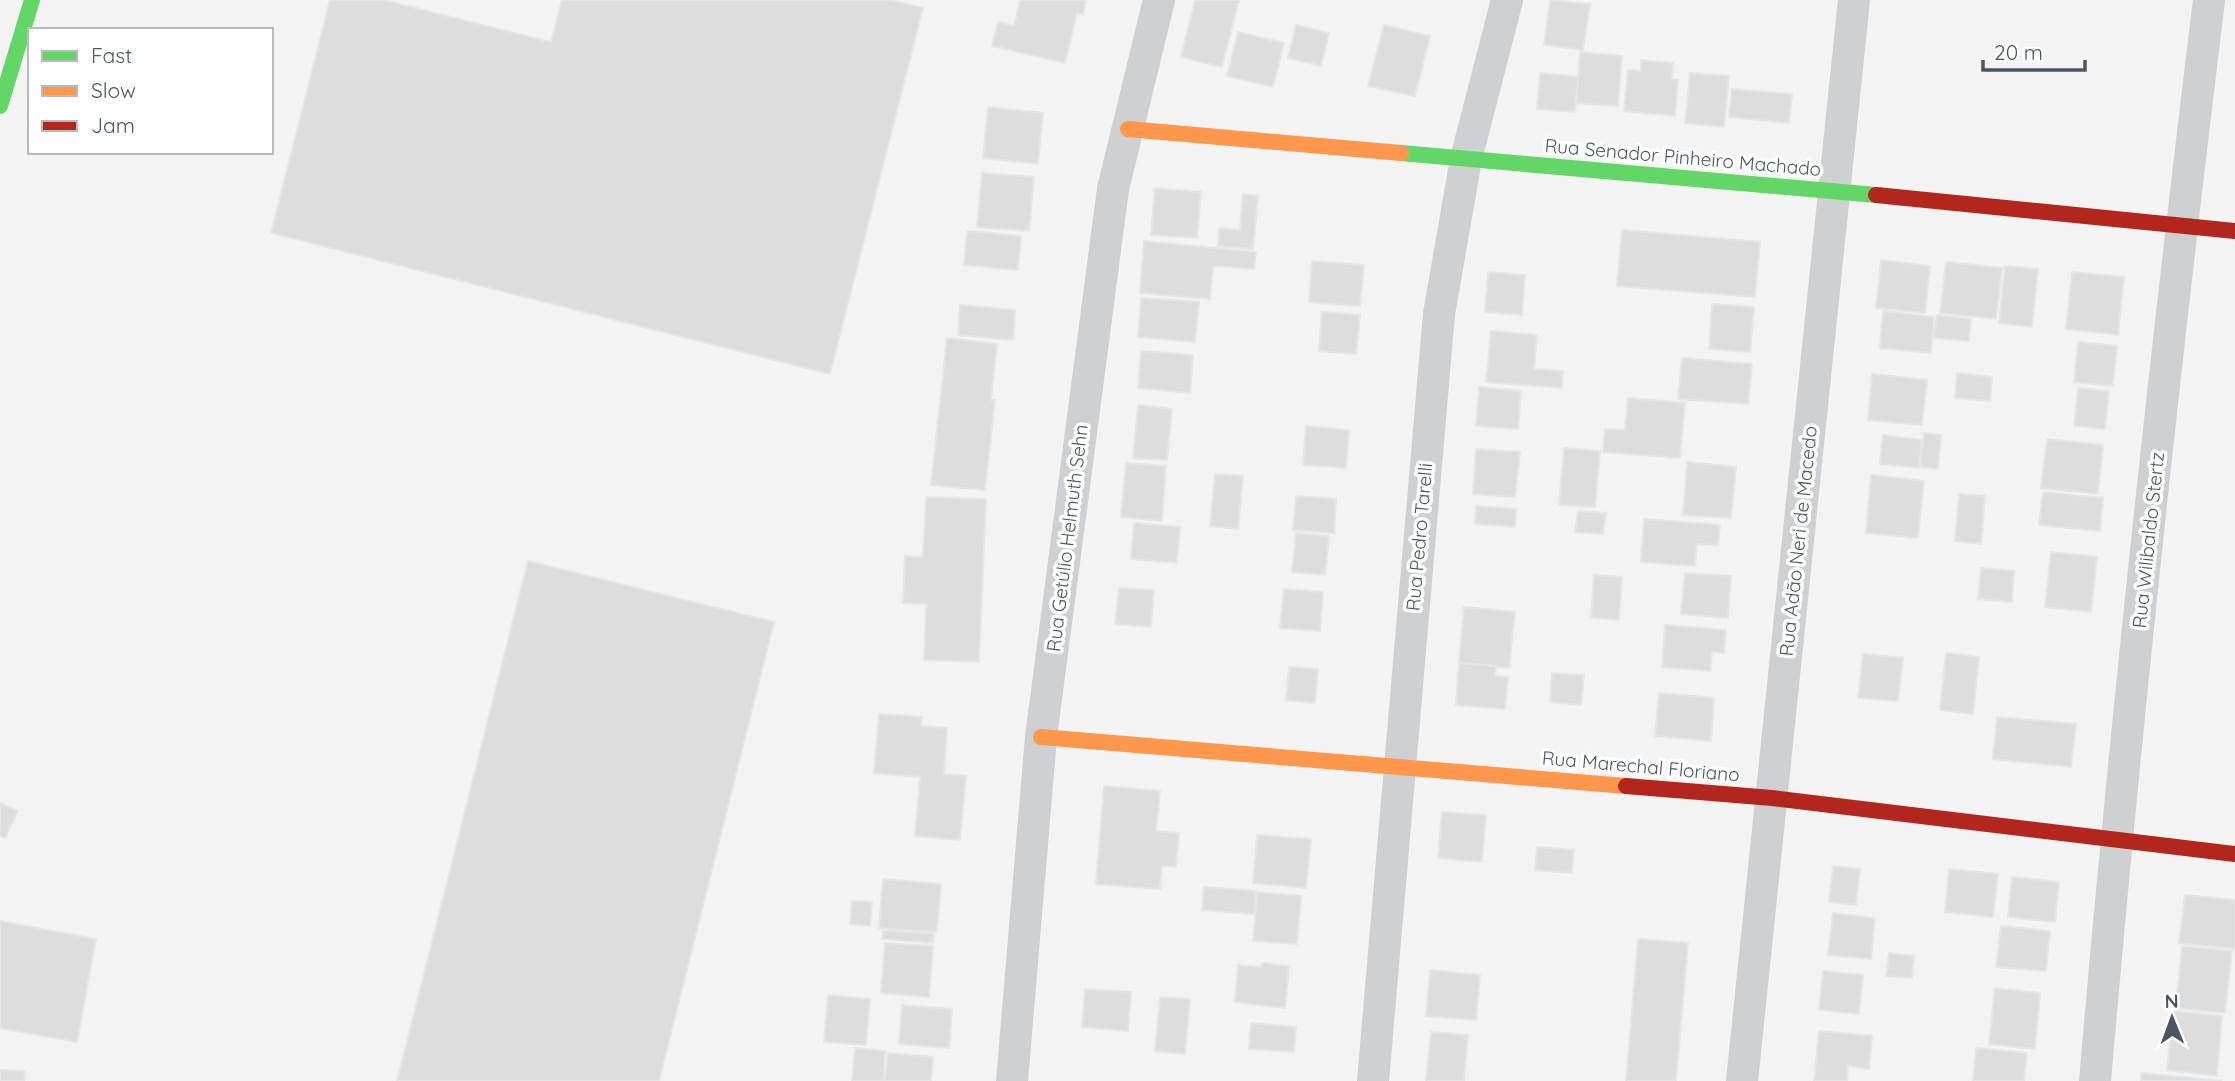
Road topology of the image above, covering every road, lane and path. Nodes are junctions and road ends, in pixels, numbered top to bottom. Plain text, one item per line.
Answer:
1 (32, 0) edge
2 (1159, 0) edge
3 (1507, 0) edge
4 (1854, 0) edge
5 (2210, 0) edge
6 (0, 106) edge
7 (1128, 129) junction
8 (1466, 159) junction
9 (1834, 191) junction
10 (2181, 227) junction
11 (2235, 231) edge
12 (1041, 737) junction
13 (1399, 766) junction
14 (1772, 798) junction
15 (2116, 839) junction
16 (2235, 854) edge
17 (1012, 1081) edge
18 (1373, 1081) edge
19 (1742, 1081) edge
20 (2095, 1081) edge

1 - 6 main road
2 - 7 street, Rua Getúlio Helmuth Sehn
3 - 8 street, Rua Pedro Tarelli
4 - 9 street, Rua Adão Neri de Macedo
5 - 10 street, Rua Wilibaldo Stertz
7 - 8 main road, Rua Senador Pinheiro Machado
7 - 12 street, Rua Getúlio Helmuth Sehn
8 - 9 main road, Rua Senador Pinheiro Machado
8 - 13 street, Rua Pedro Tarelli
9 - 10 main road, Rua Senador Pinheiro Machado
9 - 14 street, Rua Adão Neri de Macedo
10 - 11 main road, Rua Senador Pinheiro Machado
10 - 15 street, Rua Wilibaldo Stertz
12 - 13 main road, Rua Marechal Floriano
12 - 17 street, Rua Getúlio Helmuth Sehn
13 - 14 main road, Rua Marechal Floriano
13 - 18 street, Rua Pedro Tarelli
14 - 15 main road, Rua Marechal Floriano
14 - 19 street, Rua Adão Neri de Macedo
15 - 16 main road, Rua Marechal Floriano
15 - 20 street, Rua Wilibaldo Stertz

